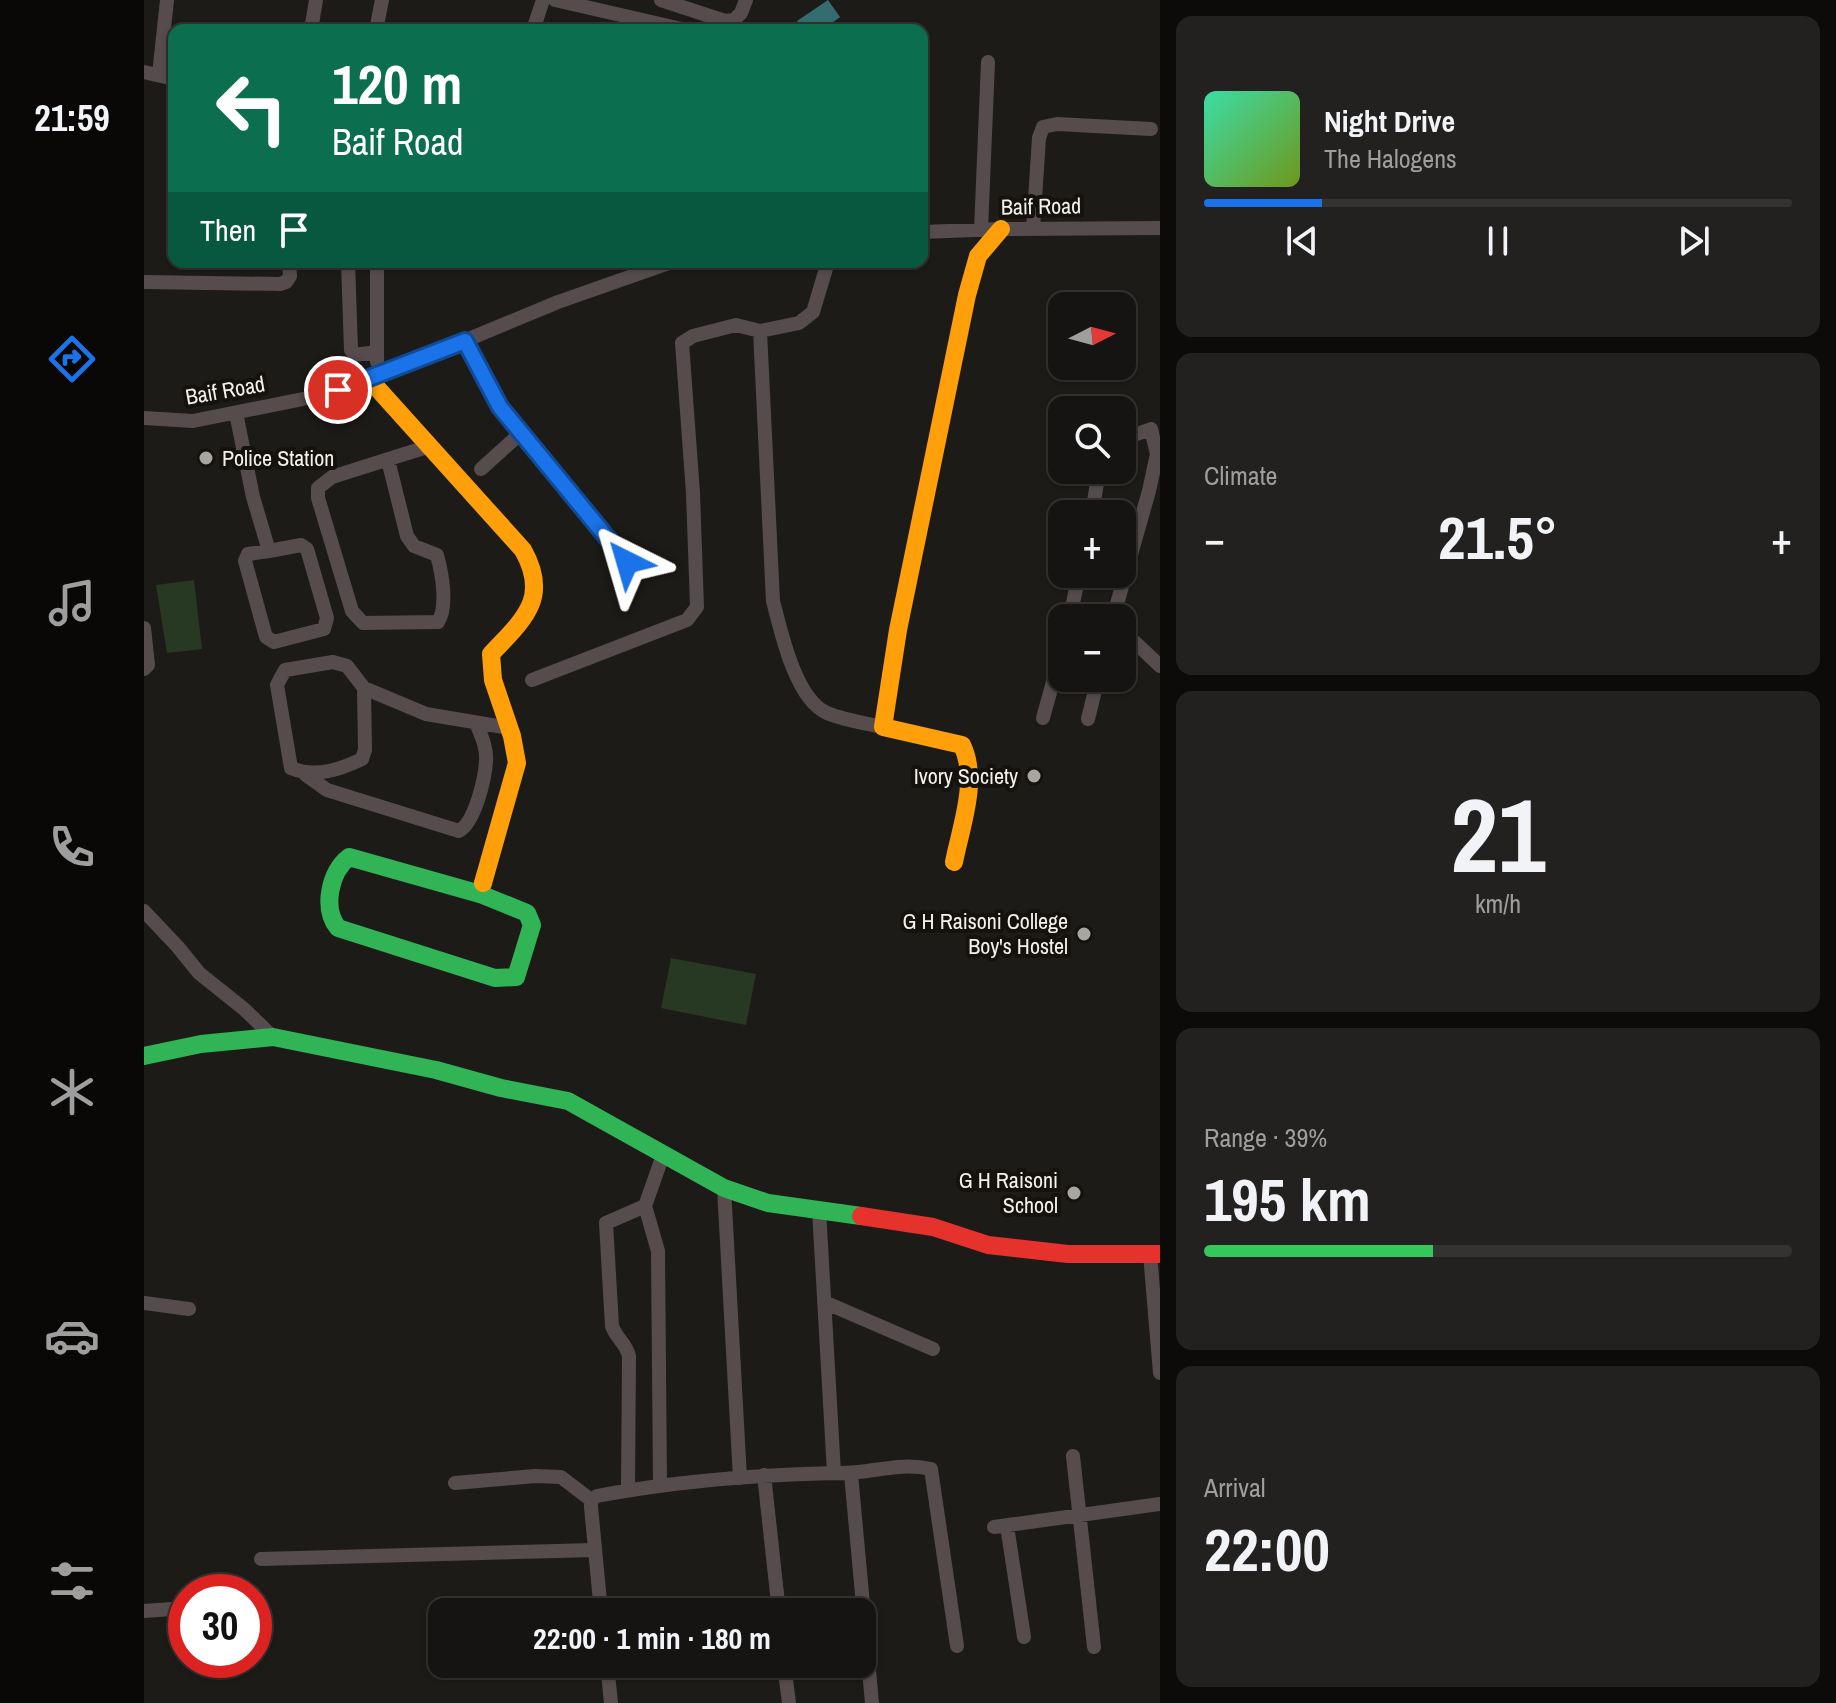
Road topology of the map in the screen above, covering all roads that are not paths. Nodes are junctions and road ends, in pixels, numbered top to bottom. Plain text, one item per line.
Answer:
1 (167, 0) edge
2 (316, 0) edge
3 (382, 0) edge
4 (543, 0) edge
5 (555, 0) edge
6 (661, 0) edge
7 (746, 0) edge
8 (678, 2) edge
9 (312, 24) edge
10 (381, 24) edge
11 (535, 24) edge
12 (660, 24) edge
13 (988, 62) dead end
14 (144, 72) edge
15 (167, 77) edge
16 (1151, 129) dead end
17 (1160, 228) edge
18 (1001, 229) junction
19 (1033, 229) junction
20 (981, 230) junction
21 (928, 232) edge
22 (289, 268) edge
23 (348, 268) edge
24 (377, 268) edge
25 (655, 268) edge
26 (826, 268) edge
27 (144, 282) edge
28 (760, 331) junction
29 (465, 341) junction
30 (377, 352) junction
31 (374, 377) junction
32 (236, 413) junction
33 (144, 418) edge
34 (521, 433) junction
35 (1136, 434) edge
36 (430, 446) junction
37 (388, 460) junction
38 (481, 469) dead end
39 (269, 551) junction
40 (627, 562) dead end
41 (1117, 604) edge
42 (144, 628) edge
43 (1136, 643) edge
44 (1160, 666) edge
45 (144, 669) edge
46 (532, 680) dead end
47 (364, 688) junction
48 (1050, 692) edge
49 (1095, 692) edge
50 (1043, 718) dead end
51 (1088, 719) dead end
52 (476, 723) junction
53 (883, 727) junction
54 (510, 728) junction
55 (306, 775) junction
56 (954, 862) dead end
57 (480, 894) junction
58 (144, 911) edge
59 (273, 1037) junction
60 (144, 1056) edge
61 (663, 1155) junction
62 (724, 1188) junction
63 (645, 1206) junction
64 (819, 1210) junction
65 (1155, 1254) edge
66 (824, 1302) junction
67 (144, 1303) edge
68 (189, 1309) dead end
69 (933, 1349) dead end
70 (1160, 1373) edge
71 (1073, 1456) dead end
72 (834, 1473) junction
73 (851, 1474) junction
74 (764, 1475) junction
75 (740, 1478) junction
76 (455, 1483) dead end
77 (660, 1485) junction
78 (628, 1490) junction
79 (591, 1500) junction
80 (1160, 1504) edge
81 (1080, 1516) junction
82 (595, 1550) junction
83 (261, 1559) dead end
84 (600, 1598) edge
85 (777, 1598) edge
86 (168, 1609) edge
87 (144, 1611) edge
88 (1024, 1637) dead end
89 (957, 1646) dead end
90 (1094, 1647) dead end
91 (608, 1678) edge
92 (786, 1678) edge
93 (611, 1703) edge
94 (789, 1703) edge
95 (872, 1703) edge

1 - 15 street
2 - 9 street
3 - 10 street
4 - 11 street
5 - 12 street
6 - 8 street
7 - 8 street
13 - 20 street
14 - 15 street
16 - 19 street
17 - 19 street, Baif Road
18 - 19 street, Baif Road
18 - 20 street, Baif Road
18 - 53 street
20 - 21 street, Baif Road
22 - 27 street
23 - 30 street
24 - 30 street
25 - 29 street, Baif Road
26 - 28 street
28 - 46 street
28 - 53 street
29 - 31 street, Baif Road
29 - 34 street
30 - 31 street
31 - 32 street, Baif Road
31 - 36 street
32 - 33 street, Baif Road
32 - 39 street
34 - 38 street
34 - 40 street
35 - 41 street
36 - 37 street
36 - 54 street
37 - 37 street
39 - 39 street
42 - 45 street
43 - 44 street
47 - 52 street
47 - 55 street
47 - 55 street
48 - 50 street
49 - 51 street
52 - 54 street
52 - 55 street
53 - 56 street
54 - 57 street
57 - 57 street
58 - 59 street
59 - 60 street
59 - 61 street
61 - 62 street
61 - 63 street
62 - 64 street
62 - 75 street
63 - 77 street
63 - 78 street
64 - 65 street
64 - 66 street
65 - 70 street
66 - 69 street
66 - 72 street
67 - 68 street
71 - 81 street
72 - 73 street
72 - 74 street
73 - 89 street
73 - 95 street
74 - 75 street
74 - 85 street
75 - 77 street
76 - 79 street
77 - 78 street
78 - 79 street
79 - 82 street
80 - 81 street
81 - 88 street
81 - 90 street
82 - 83 street
82 - 84 street
86 - 87 street
91 - 93 street
92 - 94 street

